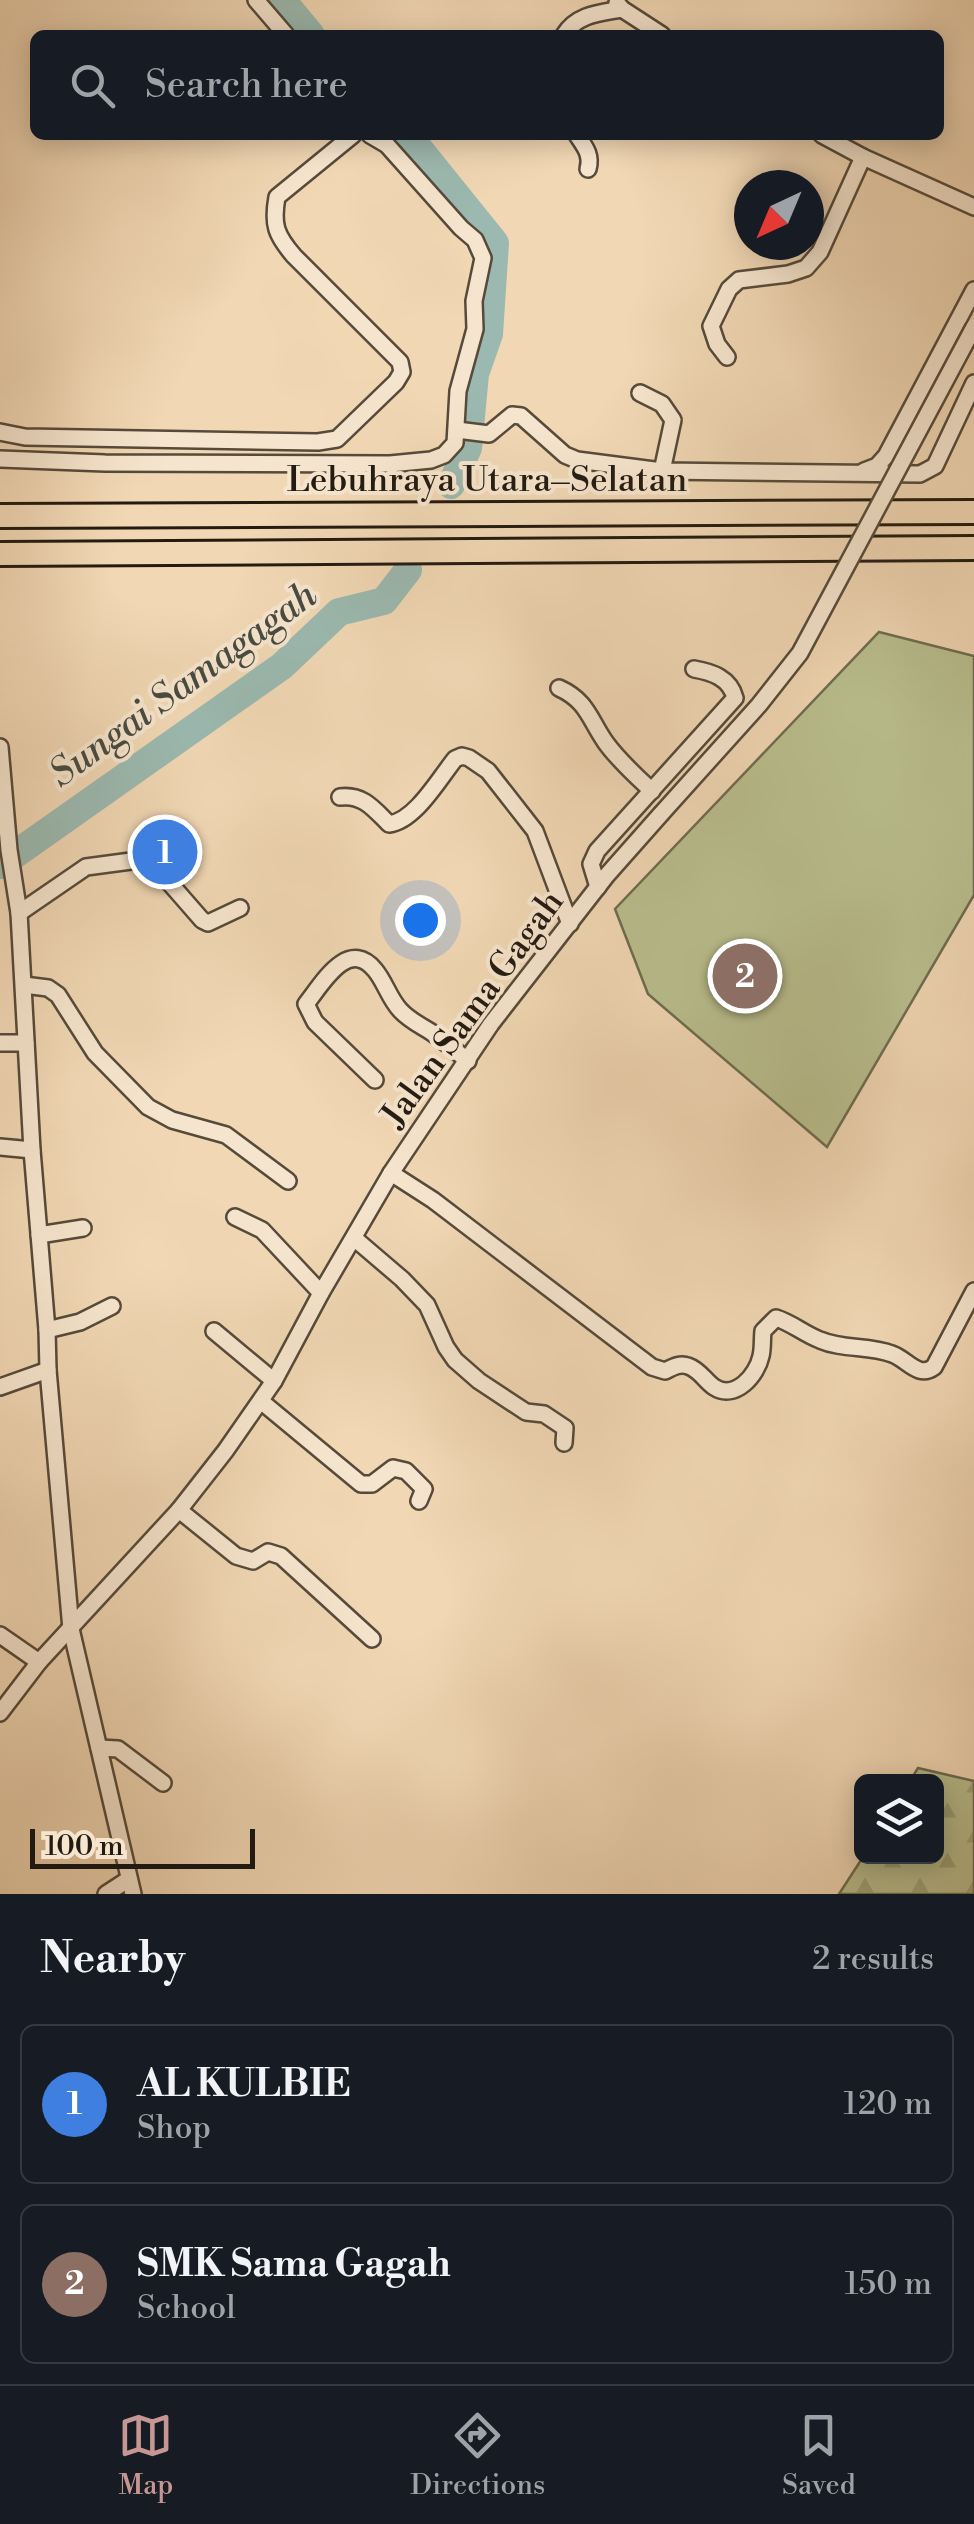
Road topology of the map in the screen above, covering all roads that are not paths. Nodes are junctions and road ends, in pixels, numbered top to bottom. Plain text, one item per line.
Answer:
1 (256, 0) edge
2 (618, 4) edge
3 (282, 30) edge
4 (567, 30) edge
5 (655, 30) edge
6 (347, 140) edge
7 (378, 140) edge
8 (580, 140) edge
9 (831, 140) edge
10 (863, 157) junction
11 (588, 168) dead end
12 (974, 207) edge
13 (974, 290) edge
14 (974, 326) edge
15 (727, 357) dead end
16 (974, 383) edge
17 (640, 393) dead end
18 (459, 431) junction
19 (0, 432) edge
20 (0, 458) edge
21 (662, 472) junction
22 (862, 472) junction
23 (974, 512) edge
24 (0, 516) edge
25 (974, 548) edge
26 (0, 554) edge
27 (694, 669) dead end
28 (559, 688) dead end
29 (0, 746) edge
30 (0, 761) edge
31 (652, 790) junction
32 (340, 797) dead end
33 (598, 887) junction
34 (240, 908) dead end
35 (19, 913) junction
36 (570, 924) junction
37 (24, 985) junction
38 (26, 1043) junction
39 (1, 1046) edge
40 (468, 1061) junction
41 (375, 1080) dead end
42 (0, 1147) edge
43 (32, 1150) junction
44 (391, 1173) junction
45 (288, 1181) dead end
46 (234, 1218) dead end
47 (84, 1228) dead end
48 (39, 1235) junction
49 (354, 1238) junction
50 (974, 1291) edge
51 (321, 1293) junction
52 (112, 1306) dead end
53 (48, 1330) junction
54 (214, 1331) dead end
55 (48, 1370) junction
56 (274, 1381) junction
57 (0, 1387) edge
58 (262, 1402) junction
59 (564, 1443) dead end
60 (419, 1502) dead end
61 (179, 1510) junction
62 (72, 1630) junction
63 (0, 1635) edge
64 (372, 1639) dead end
65 (39, 1662) junction
66 (0, 1713) edge
67 (99, 1748) junction
68 (163, 1783) dead end
69 (131, 1886) edge
70 (106, 1894) edge

1 - 3 street
2 - 4 street
2 - 5 street
6 - 19 street
7 - 18 street
8 - 11 street
9 - 10 street
10 - 12 street
10 - 15 street
13 - 22 street
14 - 33 street, Jalan Sama Gagah, bridge
16 - 22 street
17 - 21 street
18 - 20 street
18 - 21 street
21 - 22 street
23 - 24 highway, Lebuhraya Utara–Selatan
25 - 26 highway, Lebuhraya Utara–Selatan
27 - 31 street
28 - 31 street
29 - 30 street
30 - 35 street
31 - 33 street
32 - 36 street
33 - 36 street, Jalan Sama Gagah
34 - 35 street
35 - 37 street
36 - 40 street, Jalan Sama Gagah
37 - 38 street
37 - 45 street
38 - 39 street
38 - 43 street
40 - 41 street
40 - 44 street, Jalan Sama Gagah
42 - 43 street
43 - 48 street
44 - 49 street, Jalan Sama Gagah
44 - 50 street
46 - 51 street
47 - 48 street
48 - 53 street
49 - 51 street, Jalan Sama Gagah
49 - 59 street
51 - 56 street, Jalan Sama Gagah
52 - 53 street
53 - 55 street
54 - 56 street
55 - 57 street
55 - 62 street
56 - 58 street, Jalan Sama Gagah
58 - 60 street
58 - 61 street, Jalan Sama Gagah
61 - 62 street, Jalan Sama Gagah
61 - 64 street
62 - 65 street, Jalan Sama Gagah
62 - 67 street
63 - 65 street
65 - 66 street, Jalan Sama Gagah
67 - 68 street
67 - 69 street
69 - 70 street

